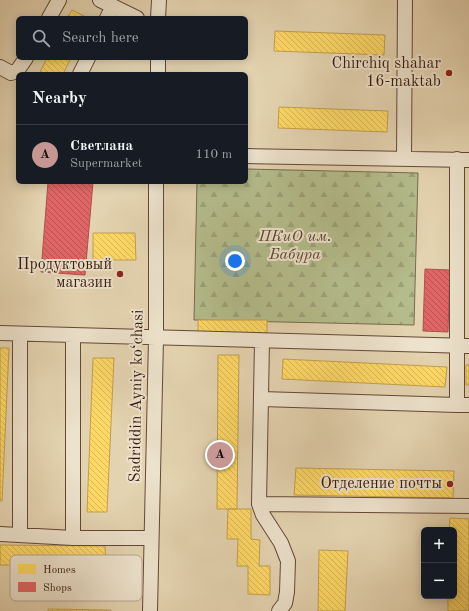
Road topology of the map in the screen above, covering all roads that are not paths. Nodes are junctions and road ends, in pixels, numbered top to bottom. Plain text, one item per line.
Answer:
1 (59, 0) edge
2 (100, 0) edge
3 (159, 0) edge
4 (405, 0) edge
5 (110, 12) edge
6 (50, 16) edge
7 (128, 16) edge
8 (158, 16) edge
9 (25, 60) edge
10 (87, 60) edge
11 (158, 60) edge
12 (0, 67) edge
13 (81, 72) edge
14 (158, 72) edge
15 (248, 156) edge
16 (404, 158) junction
17 (463, 160) edge
18 (156, 184) edge
19 (0, 333) edge
20 (20, 334) junction
21 (73, 336) junction
22 (156, 338) junction
23 (262, 341) junction
24 (463, 346) edge
25 (261, 399) junction
26 (463, 405) edge
27 (259, 504) junction
28 (469, 506) edge
29 (0, 534) edge
30 (20, 534) junction
31 (73, 538) junction
32 (151, 538) junction
33 (150, 611) edge
34 (278, 611) edge

1 - 6 street
2 - 5 street
3 - 8 street
4 - 16 street
5 - 7 street
9 - 12 street
10 - 13 street
11 - 14 street
15 - 16 street
16 - 17 street
17 - 24 street
18 - 22 street, Sadriddin Ayniy ko‘chasi
19 - 20 street
20 - 21 street
20 - 30 street
21 - 22 street
21 - 31 street
22 - 23 street
22 - 32 street, Sadriddin Ayniy ko‘chasi
23 - 24 street
23 - 25 street
24 - 26 street
25 - 26 street
25 - 27 street
27 - 28 street
27 - 34 street
29 - 30 street
30 - 31 street
31 - 32 street
32 - 33 street, Sadriddin Ayniy ko‘chasi

